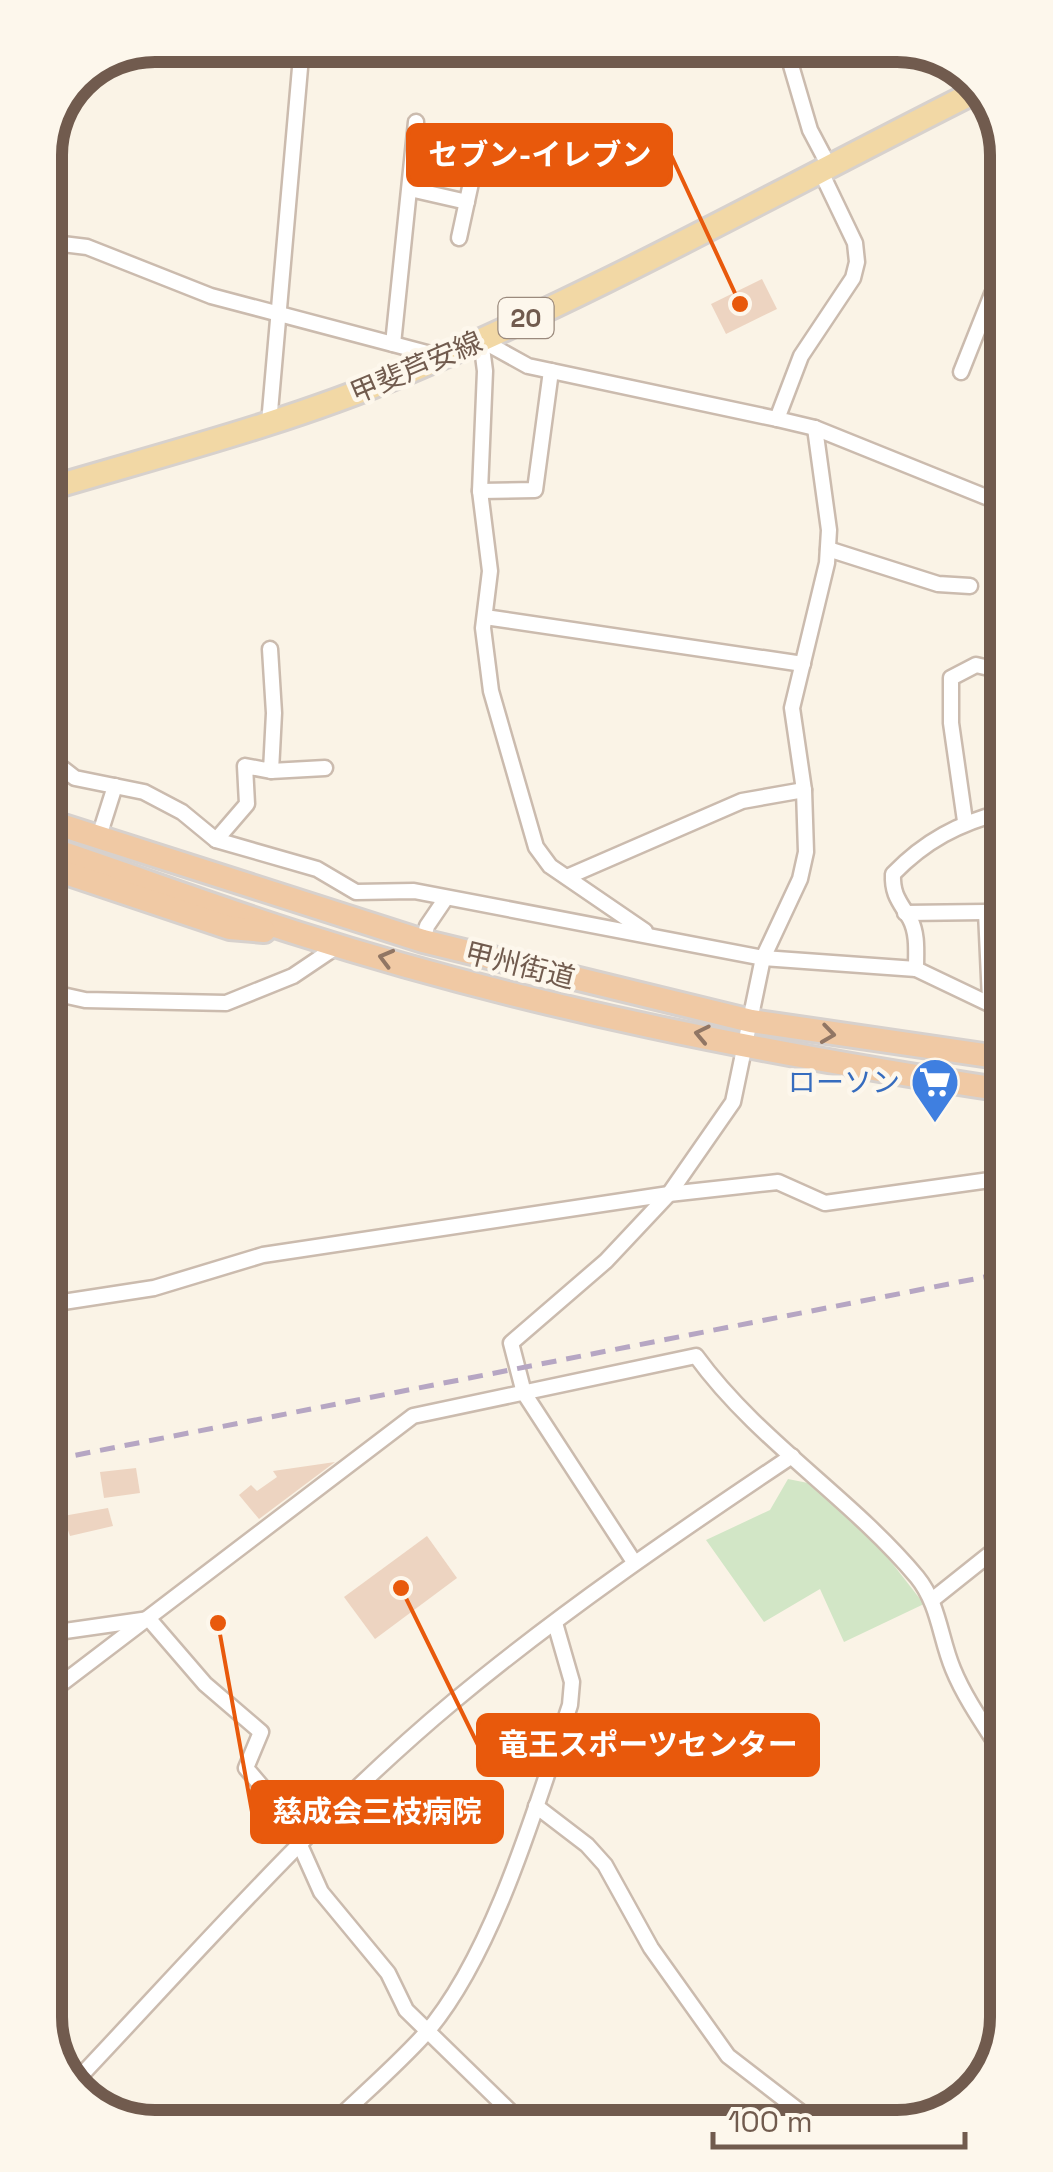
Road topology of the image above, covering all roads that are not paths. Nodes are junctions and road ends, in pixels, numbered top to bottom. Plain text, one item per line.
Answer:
1 (300, 62) edge
2 (790, 63) edge
3 (969, 96) edge
4 (416, 122) dead end
5 (480, 146) dead end
6 (824, 168) junction
7 (410, 189) junction
8 (467, 202) junction
9 (460, 238) dead end
10 (63, 244) edge
11 (990, 299) edge
12 (277, 314) junction
13 (481, 340) junction
14 (393, 344) junction
15 (442, 357) junction
16 (551, 371) junction
17 (961, 372) dead end
18 (777, 419) junction
19 (269, 423) junction
20 (815, 428) junction
21 (63, 484) edge
22 (480, 491) junction
23 (990, 498) edge
24 (828, 549) junction
25 (970, 586) dead end
26 (485, 616) junction
27 (270, 649) dead end
28 (803, 664) junction
29 (990, 669) edge
30 (63, 768) edge
31 (325, 768) dead end
32 (271, 772) junction
33 (115, 786) junction
34 (804, 790) junction
35 (63, 812) edge
36 (990, 815) edge
37 (966, 821) junction
38 (63, 826) edge
39 (102, 827) junction
40 (216, 840) junction
41 (63, 853) edge
42 (63, 872) edge
43 (566, 876) junction
44 (446, 898) junction
45 (986, 912) junction
46 (990, 912) edge
47 (905, 913) junction
48 (360, 922) junction
49 (650, 934) junction
50 (302, 935) junction
51 (423, 942) junction
52 (339, 945) junction
53 (763, 958) junction
54 (916, 969) junction
55 (63, 995) edge
56 (990, 1000) joint
57 (748, 1032) junction
58 (990, 1057) edge
59 (990, 1088) edge
60 (990, 1180) edge
61 (669, 1194) junction
62 (62, 1302) edge
63 (524, 1393) junction
64 (792, 1456) junction
65 (990, 1554) edge
66 (634, 1562) junction
67 (932, 1600) junction
68 (148, 1620) junction
69 (555, 1623) junction
70 (62, 1632) edge
71 (62, 1683) edge
72 (990, 1733) edge
73 (536, 1806) junction
74 (301, 1843) junction
75 (426, 2032) junction
76 (83, 2074) edge
77 (347, 2109) edge
78 (508, 2109) edge
79 (798, 2110) edge

1 - 12 street
2 - 6 street
3 - 6 main road, 甲斐芦安線 / 20
4 - 7 street
5 - 8 street
6 - 13 main road, 甲斐芦安線 / 20
6 - 18 street
7 - 8 street
7 - 14 street
8 - 9 street
10 - 12 street
11 - 17 street
12 - 14 street
12 - 19 street
13 - 15 main road, 甲斐芦安線 / 20
13 - 16 street
13 - 22 street
14 - 15 street
15 - 19 main road, 甲斐芦安線 / 20
16 - 18 street
16 - 22 street
18 - 20 street
19 - 21 main road, 甲斐芦安線 / 20
20 - 23 street
20 - 24 street
22 - 26 street
24 - 25 street
24 - 28 street
26 - 28 street
26 - 43 street
27 - 32 street
28 - 34 street
29 - 37 street
30 - 33 street
31 - 32 street
32 - 40 street
33 - 39 street
33 - 40 street
34 - 43 street
34 - 53 street
35 - 39 highway
36 - 37 street
37 - 47 street
38 - 48 highway, 甲州街道
39 - 48 highway
40 - 44 street
41 - 50 highway, 甲州街道
42 - 50 highway, 甲州街道
43 - 49 street
44 - 49 street
44 - 51 street
45 - 46 street
45 - 47 street
45 - 56 street
47 - 54 street
48 - 51 highway, 甲州街道
49 - 53 street
50 - 52 highway, 甲州街道
51 - 57 highway, 甲州街道
52 - 55 street
57 -> 52 highway, 甲州街道
53 - 54 street
53 - 57 street
54 - 56 street
57 -> 58 highway, 甲州街道
57 - 59 highway, 甲州街道
57 - 61 street
60 - 61 street
61 - 62 street
61 - 63 street
63 - 64 street
63 - 66 street
63 - 68 street
64 - 66 street
64 - 67 street
65 - 67 street
66 - 69 street
67 - 72 street
68 - 70 street
68 - 71 street
68 - 74 street
69 - 73 street
69 - 74 street
73 - 75 street
73 - 79 street
74 - 75 street
74 - 76 street
75 - 77 street
75 - 78 street

